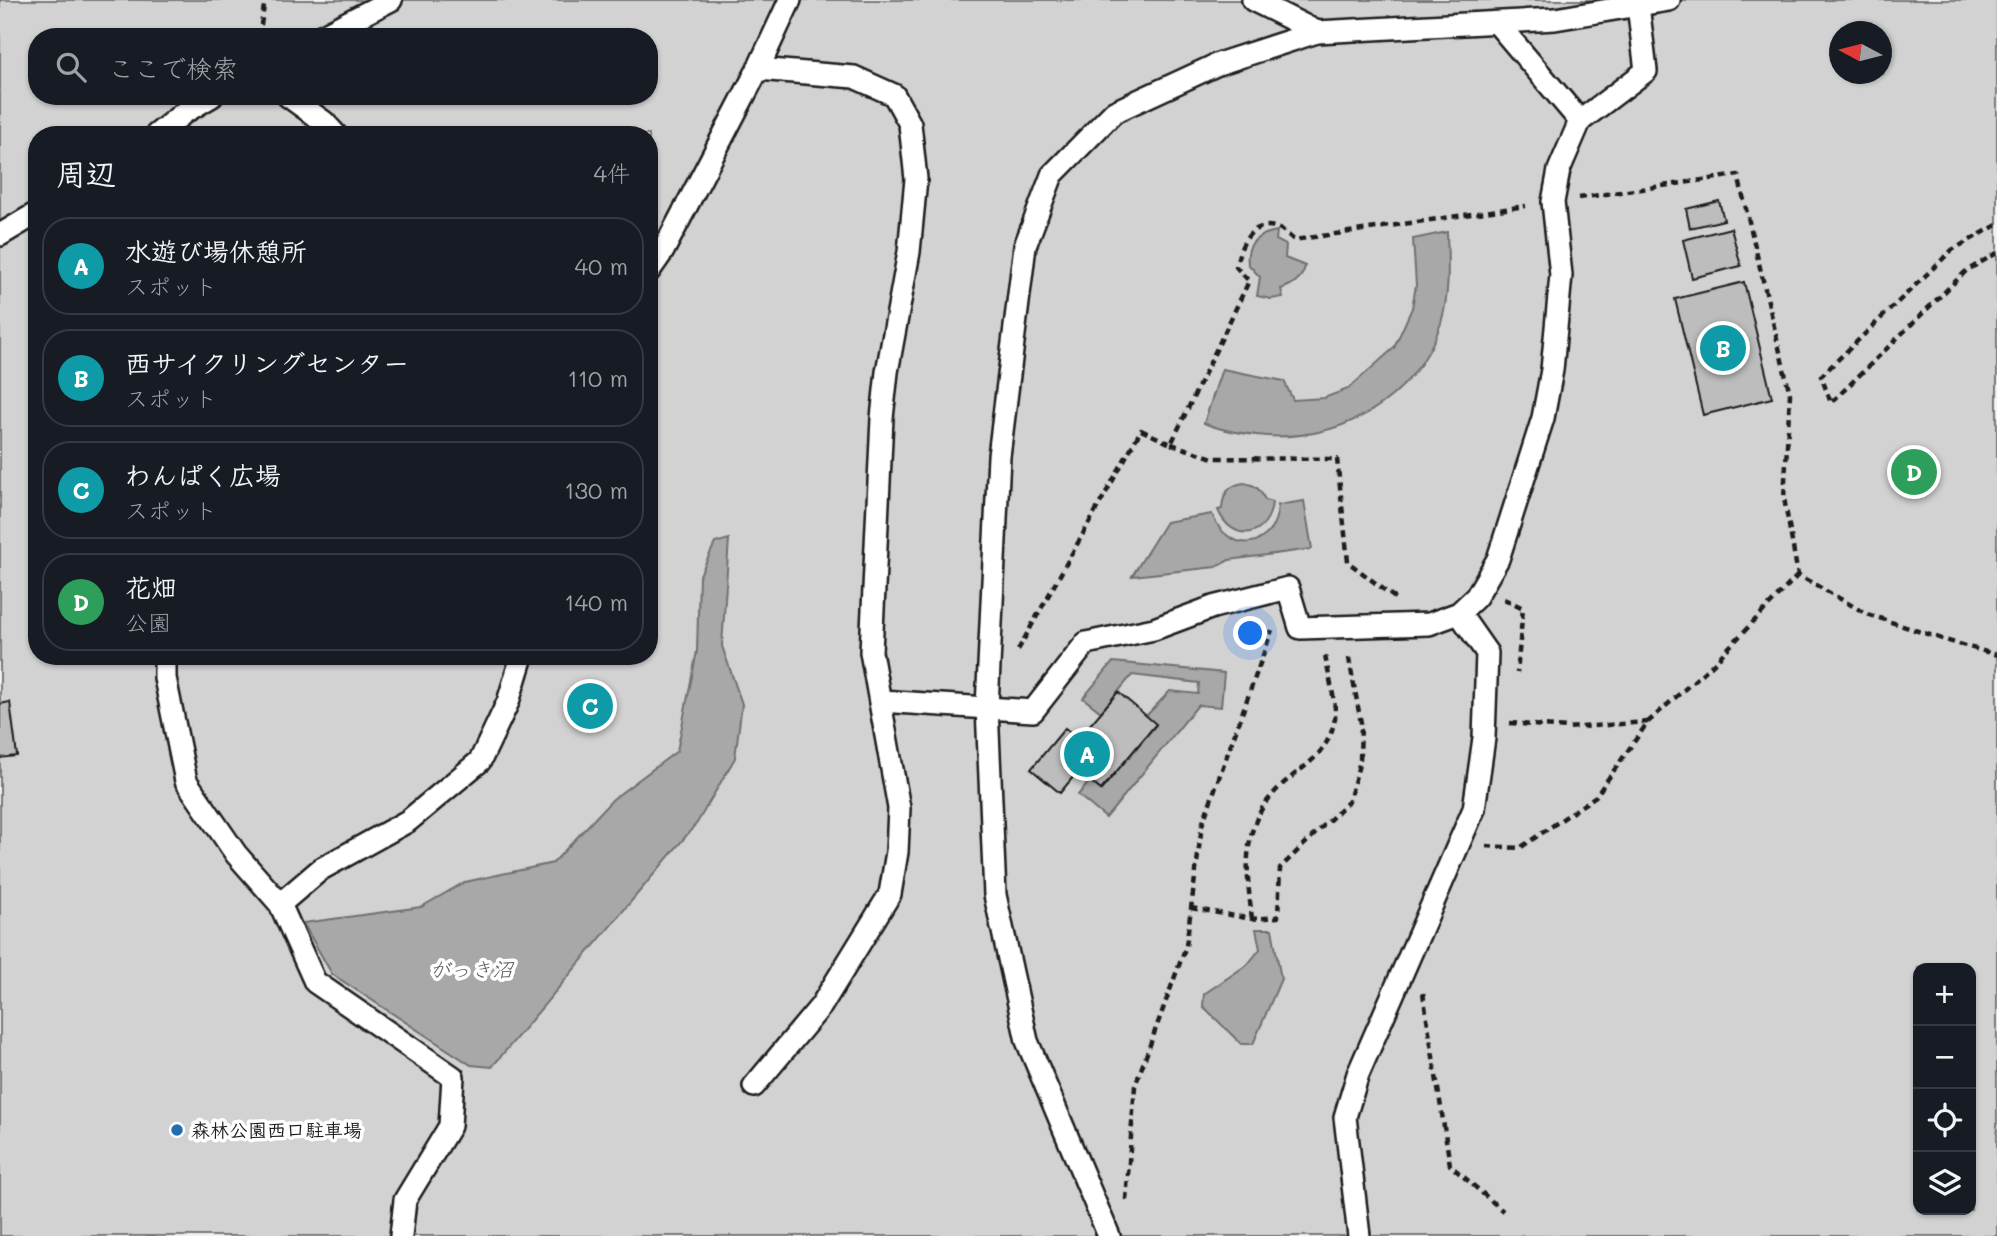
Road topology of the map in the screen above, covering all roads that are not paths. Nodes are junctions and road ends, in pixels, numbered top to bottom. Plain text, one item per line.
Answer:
1 (391, 0) edge
2 (790, 0) edge
3 (1253, 0) edge
4 (1669, 0) edge
5 (1638, 5) junction
6 (1497, 23) junction
7 (336, 28) edge
8 (1317, 32) junction
9 (758, 69) junction
10 (197, 105) edge
11 (300, 105) edge
12 (1580, 121) junction
13 (167, 126) edge
14 (328, 126) edge
15 (28, 218) edge
16 (0, 235) edge
17 (658, 258) edge
18 (1459, 613) junction
19 (165, 665) edge
20 (519, 665) edge
21 (880, 701) junction
22 (987, 707) junction
23 (279, 904) junction
24 (754, 1086) dead end
25 (401, 1236) edge
26 (1109, 1236) edge
27 (1359, 1236) edge

1 - 7 street
2 - 9 street
3 - 8 street
4 - 5 street
5 - 6 street
5 - 12 street
6 - 8 street
6 - 12 street
8 - 22 street
9 - 17 street
9 - 21 street
10 - 13 street
11 - 14 street
12 - 18 street
15 - 16 street
18 - 22 street
18 - 27 street
19 - 23 street
20 - 23 street
21 - 22 street
21 - 24 street
22 - 26 street
23 - 25 street

